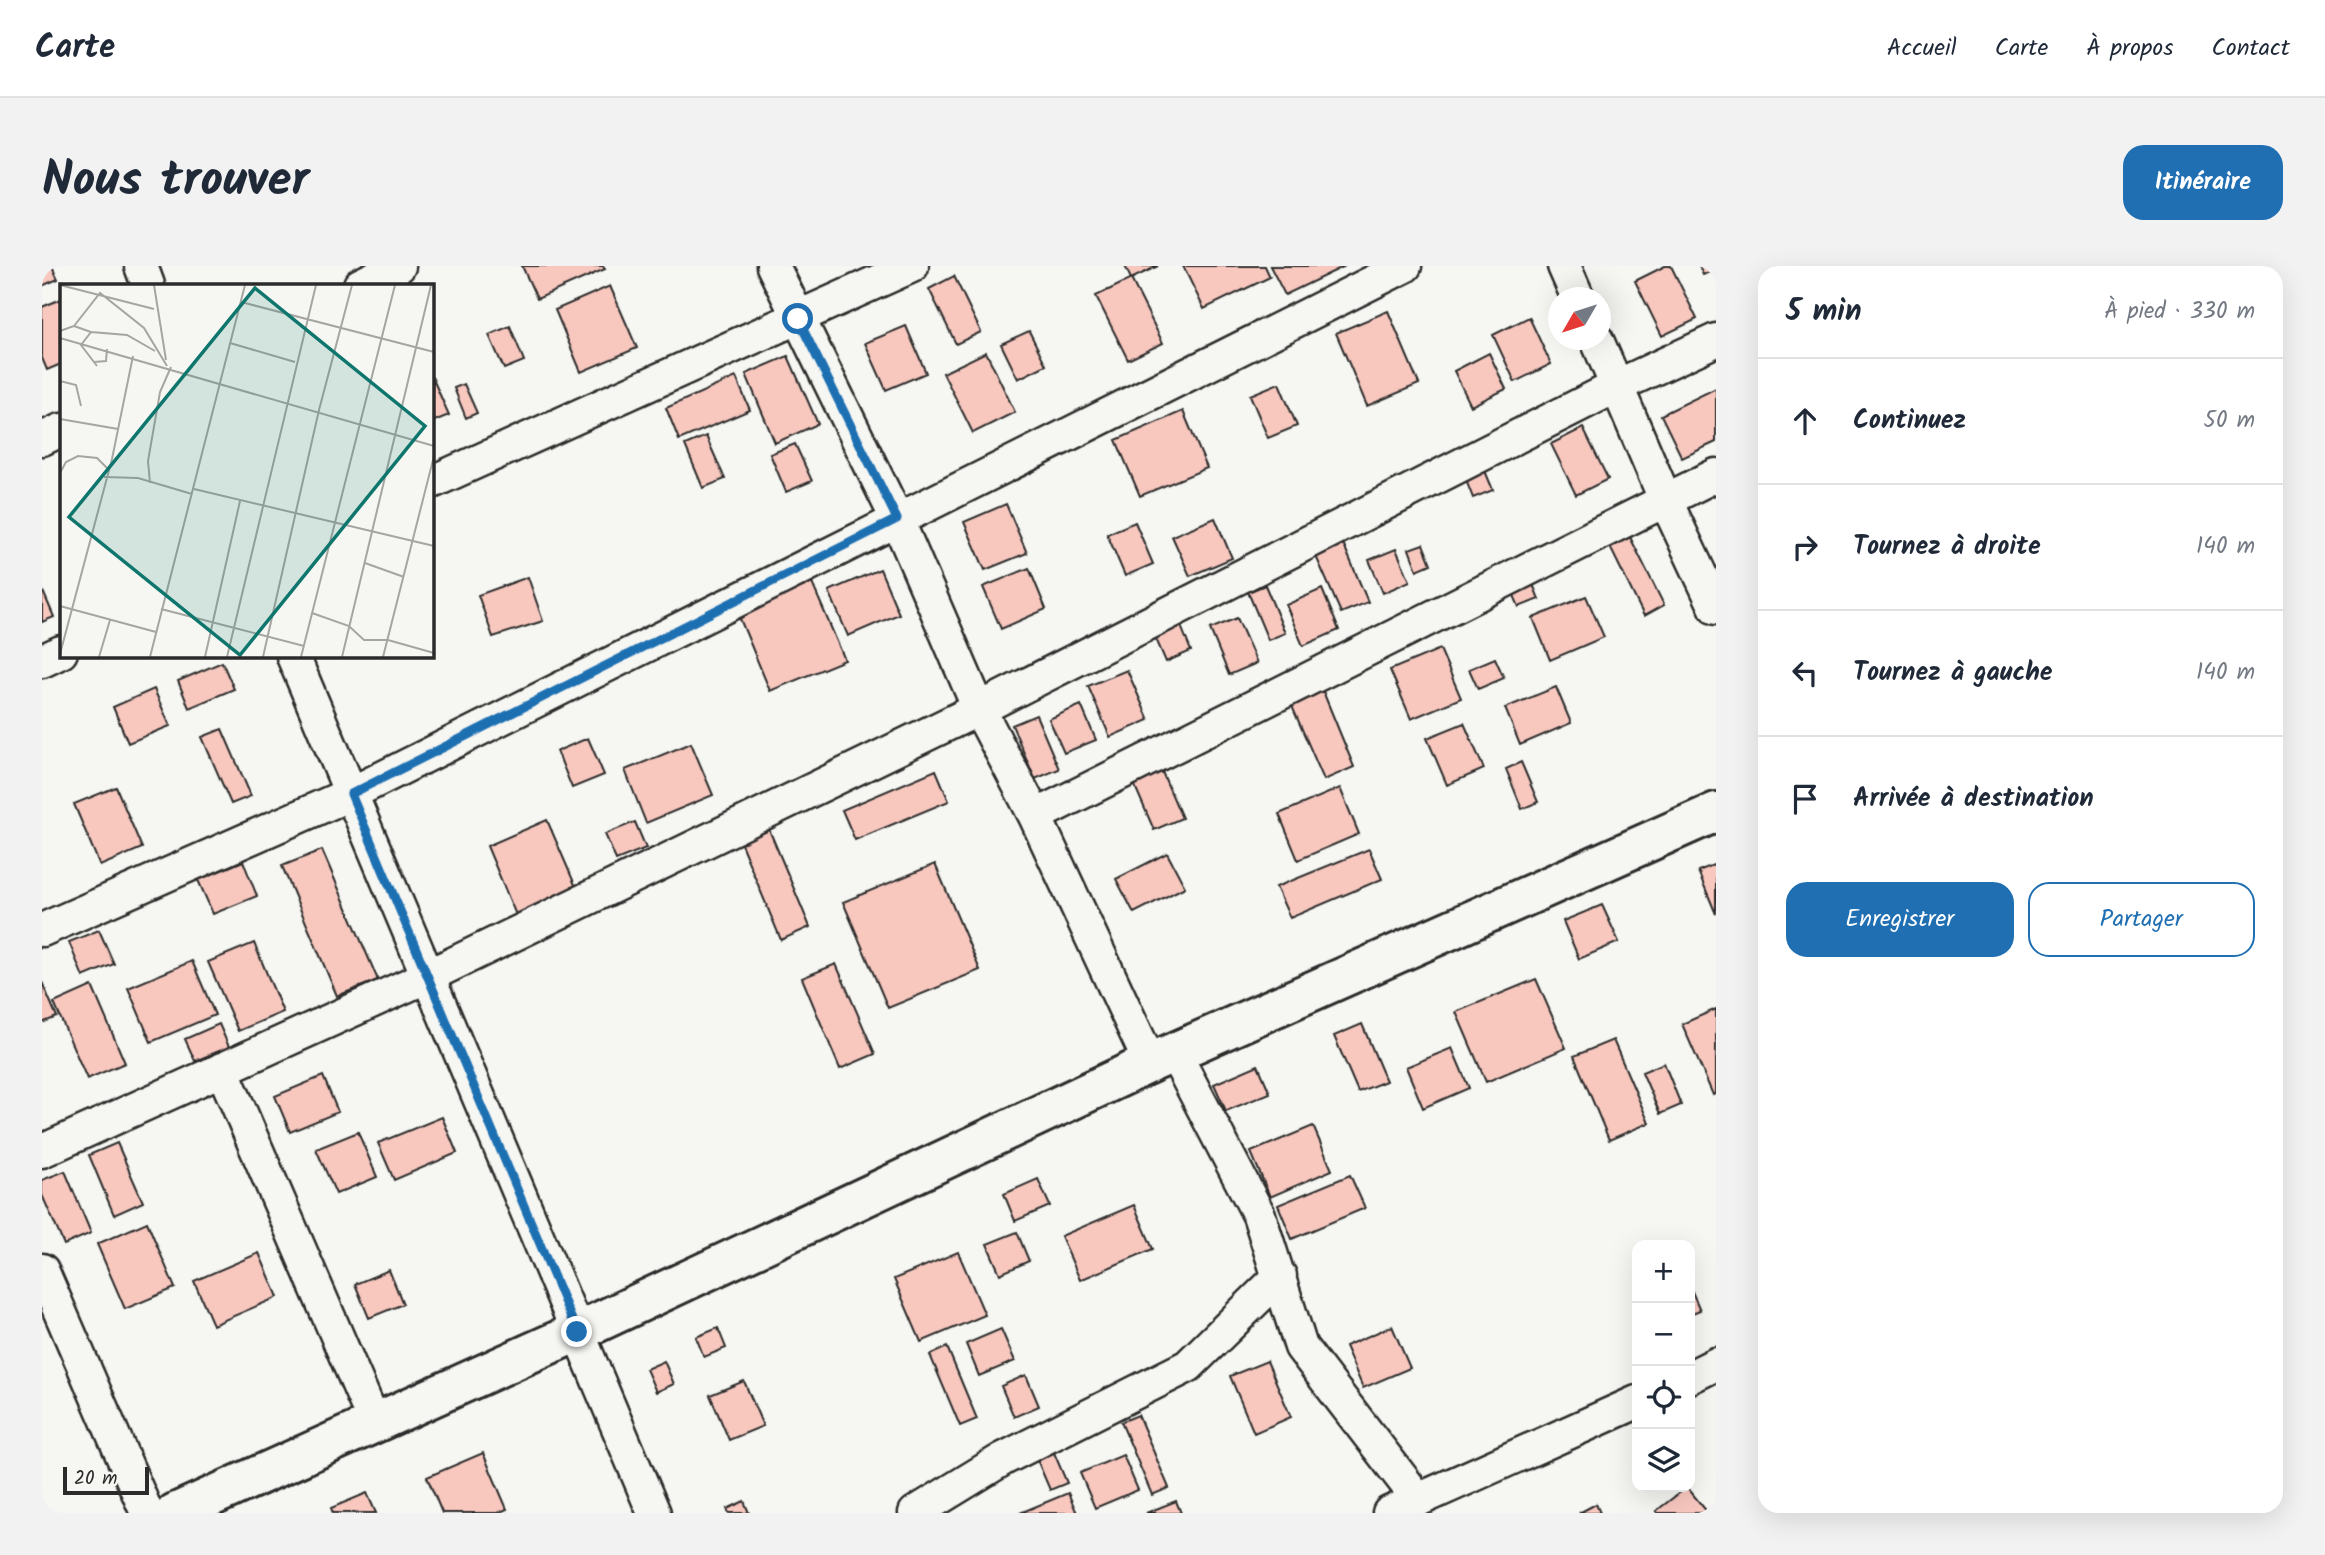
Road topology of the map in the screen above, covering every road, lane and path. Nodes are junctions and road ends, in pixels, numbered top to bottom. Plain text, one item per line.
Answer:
1 (141, 266) edge
2 (399, 266) edge
3 (774, 266) edge
4 (912, 266) edge
5 (1405, 266) edge
6 (1564, 266) edge
7 (148, 284) edge
8 (362, 284) edge
9 (1573, 287) edge
10 (798, 319) junction
11 (1716, 340) edge
12 (1601, 350) edge
13 (1617, 386) junction
14 (60, 430) edge
15 (42, 439) edge
16 (1716, 475) edge
17 (434, 481) edge
18 (1665, 499) junction
19 (897, 519) junction
20 (1716, 608) edge
21 (60, 652) edge
22 (294, 658) edge
23 (42, 661) edge
24 (979, 709) junction
25 (351, 794) junction
26 (1716, 811) edge
27 (1035, 816) junction
28 (42, 930) edge
29 (428, 976) junction
30 (1162, 1058) junction
31 (222, 1069) junction
32 (42, 1151) edge
33 (42, 1270) edge
34 (1280, 1276) junction
35 (577, 1332) junction
36 (1716, 1364) edge
37 (1695, 1374) edge
38 (1632, 1404) edge
39 (375, 1424) junction
40 (1418, 1499) junction
41 (147, 1513) edge
42 (174, 1513) edge
43 (654, 1513) edge
44 (915, 1513) edge
45 (1389, 1513) edge

1 - 7 street
2 - 8 street
3 - 10 street
4 - 10 street
5 - 19 street
6 - 9 street
10 - 17 street
10 - 19 street
11 - 13 street
12 - 13 street
13 - 18 street
13 - 24 street
14 - 15 street
16 - 18 street
18 - 20 street
18 - 27 street
19 - 24 street
19 - 25 street
21 - 23 street
22 - 25 street
24 - 27 street
24 - 29 street
25 - 28 street
25 - 29 street
26 - 30 street
27 - 30 street
29 - 31 street
29 - 35 street
30 - 34 street
30 - 35 street
31 - 32 street
31 - 39 street
33 - 41 street
34 - 40 street
34 - 44 street
35 - 39 street
35 - 43 street
36 - 37 street
38 - 40 street
39 - 42 street
40 - 45 street

